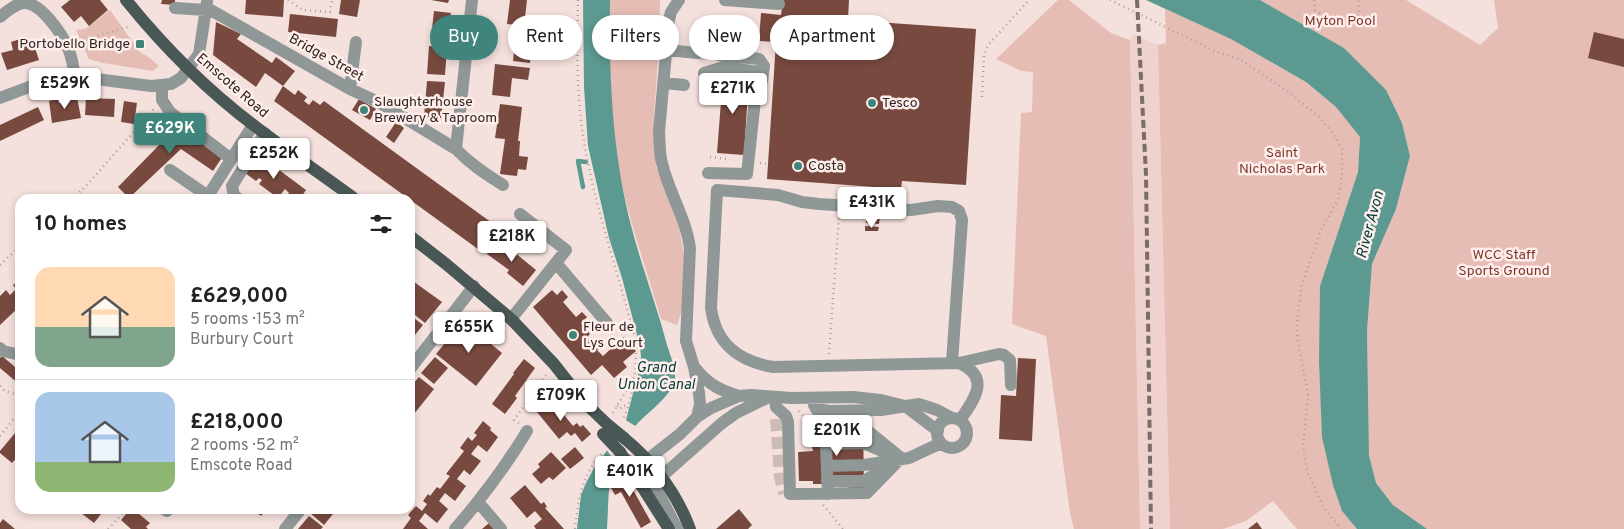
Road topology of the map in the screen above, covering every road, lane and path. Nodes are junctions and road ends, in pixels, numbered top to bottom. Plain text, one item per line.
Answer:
1 (126, 0) edge
2 (288, 0) edge
3 (332, 0) edge
4 (472, 0) edge
5 (578, 0) edge
6 (679, 0) edge
7 (725, 0) edge
8 (1029, 0) edge
9 (1110, 0) edge
10 (1314, 0) edge
11 (1359, 0) edge
12 (38, 3) edge
13 (779, 4) dead end
14 (207, 6) edge
15 (175, 8) dead end
16 (670, 15) edge
17 (0, 17) edge
18 (128, 27) dead end
19 (71, 40) dead end
20 (356, 42) dead end
21 (665, 60) edge
22 (721, 61) junction
23 (188, 69) junction
24 (704, 73) dead end
25 (75, 79) junction
26 (664, 83) junction
27 (684, 85) dead end
28 (162, 86) junction
29 (350, 89) junction
30 (982, 97) dead end
31 (0, 98) edge
32 (157, 106) dead end
33 (253, 125) junction
34 (265, 133) junction
35 (456, 149) junction
36 (710, 157) dead end
37 (715, 158) dead end
38 (231, 159) junction
39 (170, 170) dead end
40 (708, 173) dead end
41 (503, 185) dead end
42 (751, 193) junction
43 (77, 194) edge
44 (203, 194) edge
45 (209, 194) edge
46 (234, 194) edge
47 (348, 194) edge
48 (840, 211) dead end
49 (520, 214) dead end
50 (415, 240) edge
51 (15, 251) edge
52 (556, 263) junction
53 (0, 265) edge
54 (474, 286) junction
55 (511, 319) junction
56 (607, 324) dead end
57 (0, 348) edge
58 (15, 354) edge
59 (829, 360) dead end
60 (955, 362) junction
61 (415, 363) edge
62 (554, 364) junction
63 (694, 367) junction
64 (636, 373) junction
65 (0, 386) edge
66 (1011, 386) dead end
67 (15, 394) edge
68 (739, 396) junction
69 (810, 397) junction
70 (774, 405) junction
71 (617, 406) junction
72 (626, 406) junction
73 (905, 406) junction
74 (797, 408) dead end
75 (816, 409) junction
76 (15, 417) edge
77 (697, 417) junction
78 (956, 419) junction
79 (610, 426) junction
80 (826, 428) junction
81 (527, 431) joint
82 (0, 436) edge
83 (939, 437) junction
84 (821, 443) junction
85 (605, 450) dead end
86 (622, 455) junction
87 (901, 458) junction
88 (647, 460) junction
89 (827, 466) junction
90 (655, 476) junction
91 (826, 493) junction
92 (479, 503) junction
93 (122, 514) edge
94 (297, 514) edge
95 (108, 529) edge
96 (285, 529) edge
97 (455, 529) edge
98 (501, 529) edge
99 (575, 529) edge
100 (669, 529) edge
101 (677, 529) edge
102 (690, 529) edge
103 (843, 529) edge
104 (1341, 529) edge

1 - 23 main road, Emscote Road
2 - 3 path
4 - 35 street
5 - 64 path
6 - 16 street
7 - 13 street
8 - 30 path
9 - 104 path
10 - 11 path
12 - 17 street
12 - 25 street
14 - 15 street
14 - 23 street
14 - 29 street, Bridge Street
18 - 19 path
20 - 29 street
21 - 26 street
22 - 24 street
22 - 40 street
22 - 42 street
23 - 28 street
23 - 33 main road, Emscote Road
25 - 28 street
25 - 31 street
26 - 27 street
26 - 63 street
28 - 38 street
29 - 35 street, Bridge Street
32 - 43 path
33 - 34 main road, Emscote Road
33 - 38 street
34 - 46 street
34 - 47 main road, Emscote Road
35 - 41 street, Bridge Street
36 - 37 path
38 - 45 street
39 - 44 street
42 - 60 street
42 - 60 street
48 - 59 path
49 - 52 street
50 - 54 main road
51 - 53 path
52 - 55 street
52 - 56 street
54 - 55 main road
54 - 61 street
55 - 62 main road
57 - 58 street
60 - 66 street
60 - 78 street
62 - 79 main road
62 - 81 path
63 - 68 street
63 - 77 street
64 - 71 path
64 - 72 path
65 - 67 path
68 - 70 street
68 - 77 street
69 - 70 street
69 - 73 street
69 - 75 street
70 - 90 street
70 - 91 street
71 - 72 path
71 - 79 path
72 - 79 path
73 - 75 street
73 - 78 street
73 - 83 street
74 - 84 path
75 - 80 street
76 - 82 path
77 - 88 street
78 - 83 street
78 - 83 street
79 - 86 main road, bridge
79 - 88 main road, bridge
80 - 84 street
80 - 87 street
81 - 92 street
83 - 87 street
84 - 87 street
84 - 89 street
85 - 99 path
86 - 90 street
86 - 100 main road
87 - 89 street
87 - 91 street
88 - 90 main road
89 - 91 street
90 - 101 street
90 - 102 main road
91 - 103 path
92 - 97 street
92 - 98 street
93 - 95 path
94 - 96 street

